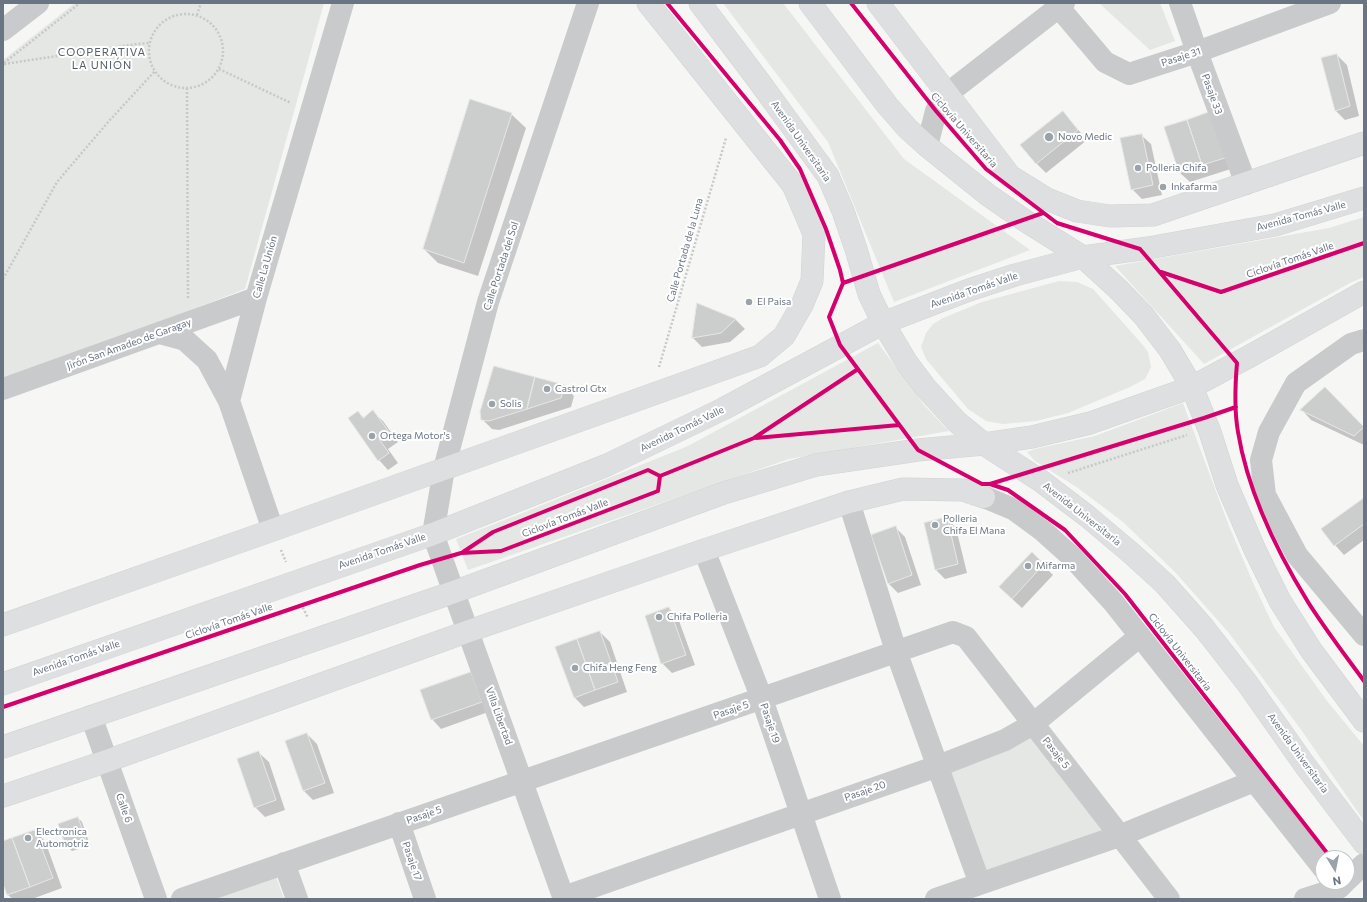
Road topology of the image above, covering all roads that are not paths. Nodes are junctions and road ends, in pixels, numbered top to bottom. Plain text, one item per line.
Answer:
1 (38, 3) edge
2 (343, 3) edge
3 (588, 3) edge
4 (648, 3) edge
5 (700, 3) edge
6 (810, 3) edge
7 (878, 3) edge
8 (1180, 3) edge
9 (1330, 3) edge
10 (1059, 4) edge
11 (3, 30) edge
12 (1197, 52) junction
13 (947, 94) junction
14 (1364, 144) edge
15 (927, 146) junction
16 (1246, 184) junction
17 (1364, 198) edge
18 (1083, 257) junction
19 (1364, 292) edge
20 (256, 298) junction
21 (882, 323) junction
22 (159, 333) junction
23 (1364, 340) edge
24 (760, 356) junction
25 (772, 382) junction
26 (1192, 386) junction
27 (3, 389) edge
28 (228, 401) junction
29 (984, 444) junction
30 (444, 469) junction
31 (984, 497) joint
32 (849, 502) junction
33 (273, 530) junction
34 (433, 534) junction
35 (704, 550) junction
36 (454, 592) junction
37 (3, 625) edge
38 (1362, 628) edge
39 (469, 631) junction
40 (1140, 636) junction
41 (896, 651) junction
42 (3, 684) edge
43 (762, 699) junction
44 (91, 716) junction
45 (1364, 721) edge
46 (1033, 724) junction
47 (3, 747) edge
48 (107, 761) junction
49 (938, 766) junction
50 (522, 781) junction
51 (1254, 781) junction
52 (3, 796) edge
53 (800, 813) junction
54 (399, 823) junction
55 (1119, 836) junction
56 (1364, 843) edge
57 (1315, 858) edge
58 (284, 863) junction
59 (1364, 864) edge
60 (1355, 873) edge
61 (980, 884) junction
62 (1331, 890) edge
63 (564, 898) edge
64 (156, 899) edge
65 (182, 899) edge
66 (297, 899) edge
67 (425, 899) edge
68 (830, 899) edge
69 (936, 899) edge
70 (1169, 899) edge
71 (1305, 899) edge

1 - 11 street
2 - 20 street, Calle La Unión
3 - 30 street, Calle Portada del Sol
4 - 24 main road
5 - 21 main road, Avenida Universitaria
6 - 15 main road
7 - 13 main road
8 - 12 street, Pasaje 33
9 - 12 street, Pasaje 31
10 - 12 street, Pasaje 31
10 - 13 street
12 - 16 street, Pasaje 33
13 - 15 street
13 - 16 main road
14 - 16 main road
15 - 18 main road
17 - 18 main road, Avenida Tomás Valle
18 - 21 main road, Avenida Tomás Valle
18 - 26 main road
19 - 26 main road
20 - 22 street, Jirón San Amadeo de Garagay
20 - 28 street, Calle La Unión
21 - 25 main road, Avenida Tomás Valle
21 - 29 main road, Avenida Universitaria
22 - 27 street, Jirón San Amadeo de Garagay
22 - 28 street
23 - 38 street
24 - 25 main road
24 - 30 main road
25 - 34 main road, Avenida Tomás Valle
26 - 29 main road
26 - 45 main road
28 - 33 street
29 - 36 main road
29 - 56 main road, Avenida Universitaria
30 - 33 main road
30 - 34 street, Calle Portada del Sol
31 - 32 main road
31 - 40 street
32 - 35 main road
32 - 41 street
33 - 37 main road
34 - 36 street, Villa Libertad
34 - 42 main road, Avenida Tomás Valle
35 - 39 main road
35 - 43 street, Pasaje 19
36 - 39 street, Villa Libertad
36 - 44 main road
39 - 48 main road
39 - 50 street, Villa Libertad
40 - 46 street, Pasaje 20
40 - 51 street
41 - 43 street, Pasaje 5
41 - 46 street, Pasaje 5
41 - 49 street
43 - 50 street, Pasaje 5
43 - 53 street, Pasaje 19
44 - 47 main road
44 - 48 street, Calle 6
46 - 49 street, Pasaje 20
46 - 55 street, Pasaje 5
48 - 52 main road
48 - 64 street, Calle 6
49 - 53 street, Pasaje 20
49 - 61 street
50 - 54 street, Pasaje 5
50 - 63 street, Villa Libertad
51 - 55 street
51 - 57 street
53 - 63 street, Pasaje 20
53 - 68 street, Pasaje 19
54 - 58 street, Pasaje 5
54 - 67 street, Pasaje 17
55 - 61 street
55 - 70 street, Pasaje 5
58 - 65 street, Pasaje 5
58 - 66 street
59 - 60 street
61 - 69 street
62 - 71 street

